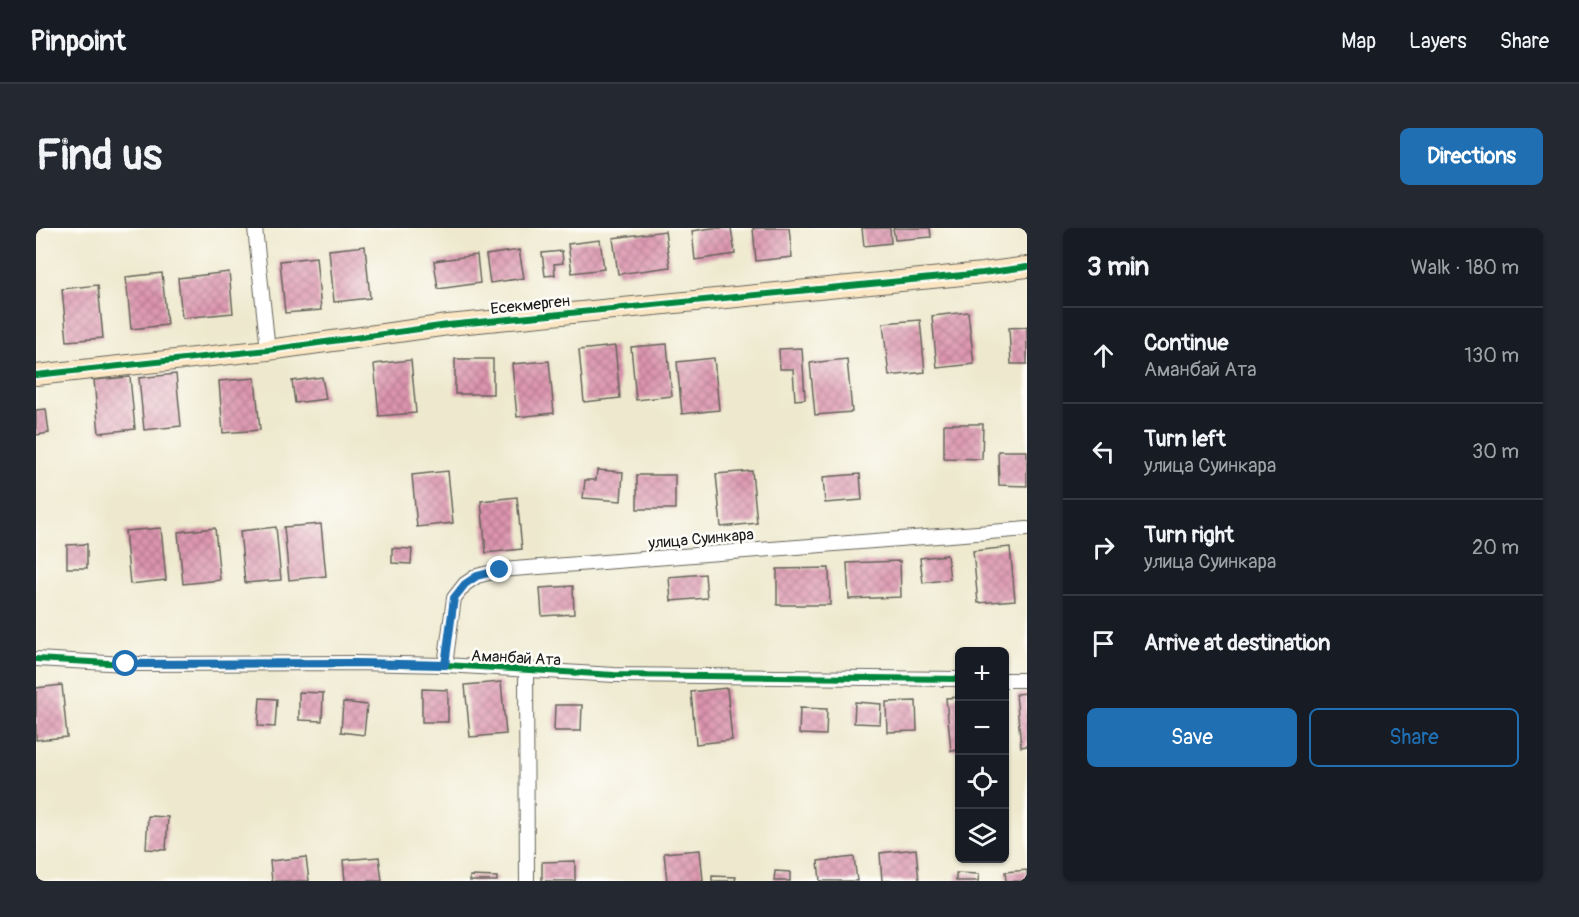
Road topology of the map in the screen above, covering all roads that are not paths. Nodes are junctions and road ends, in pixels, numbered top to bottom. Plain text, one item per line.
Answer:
1 (255, 228) edge
2 (1027, 267) edge
3 (268, 350) junction
4 (36, 375) edge
5 (1027, 529) edge
6 (36, 659) edge
7 (445, 665) junction
8 (526, 671) junction
9 (955, 679) edge
10 (1009, 680) edge
11 (1027, 680) edge
12 (527, 881) edge

1 - 3 street
2 - 3 street, Eсекмерген
3 - 4 street, Eсекмерген
5 - 7 street, улица Суинкара
6 - 7 street, Аманбай Ата
7 - 8 street, Аманбай Ата
8 - 9 street, Аманбай Ата
8 - 12 street
10 - 11 street

